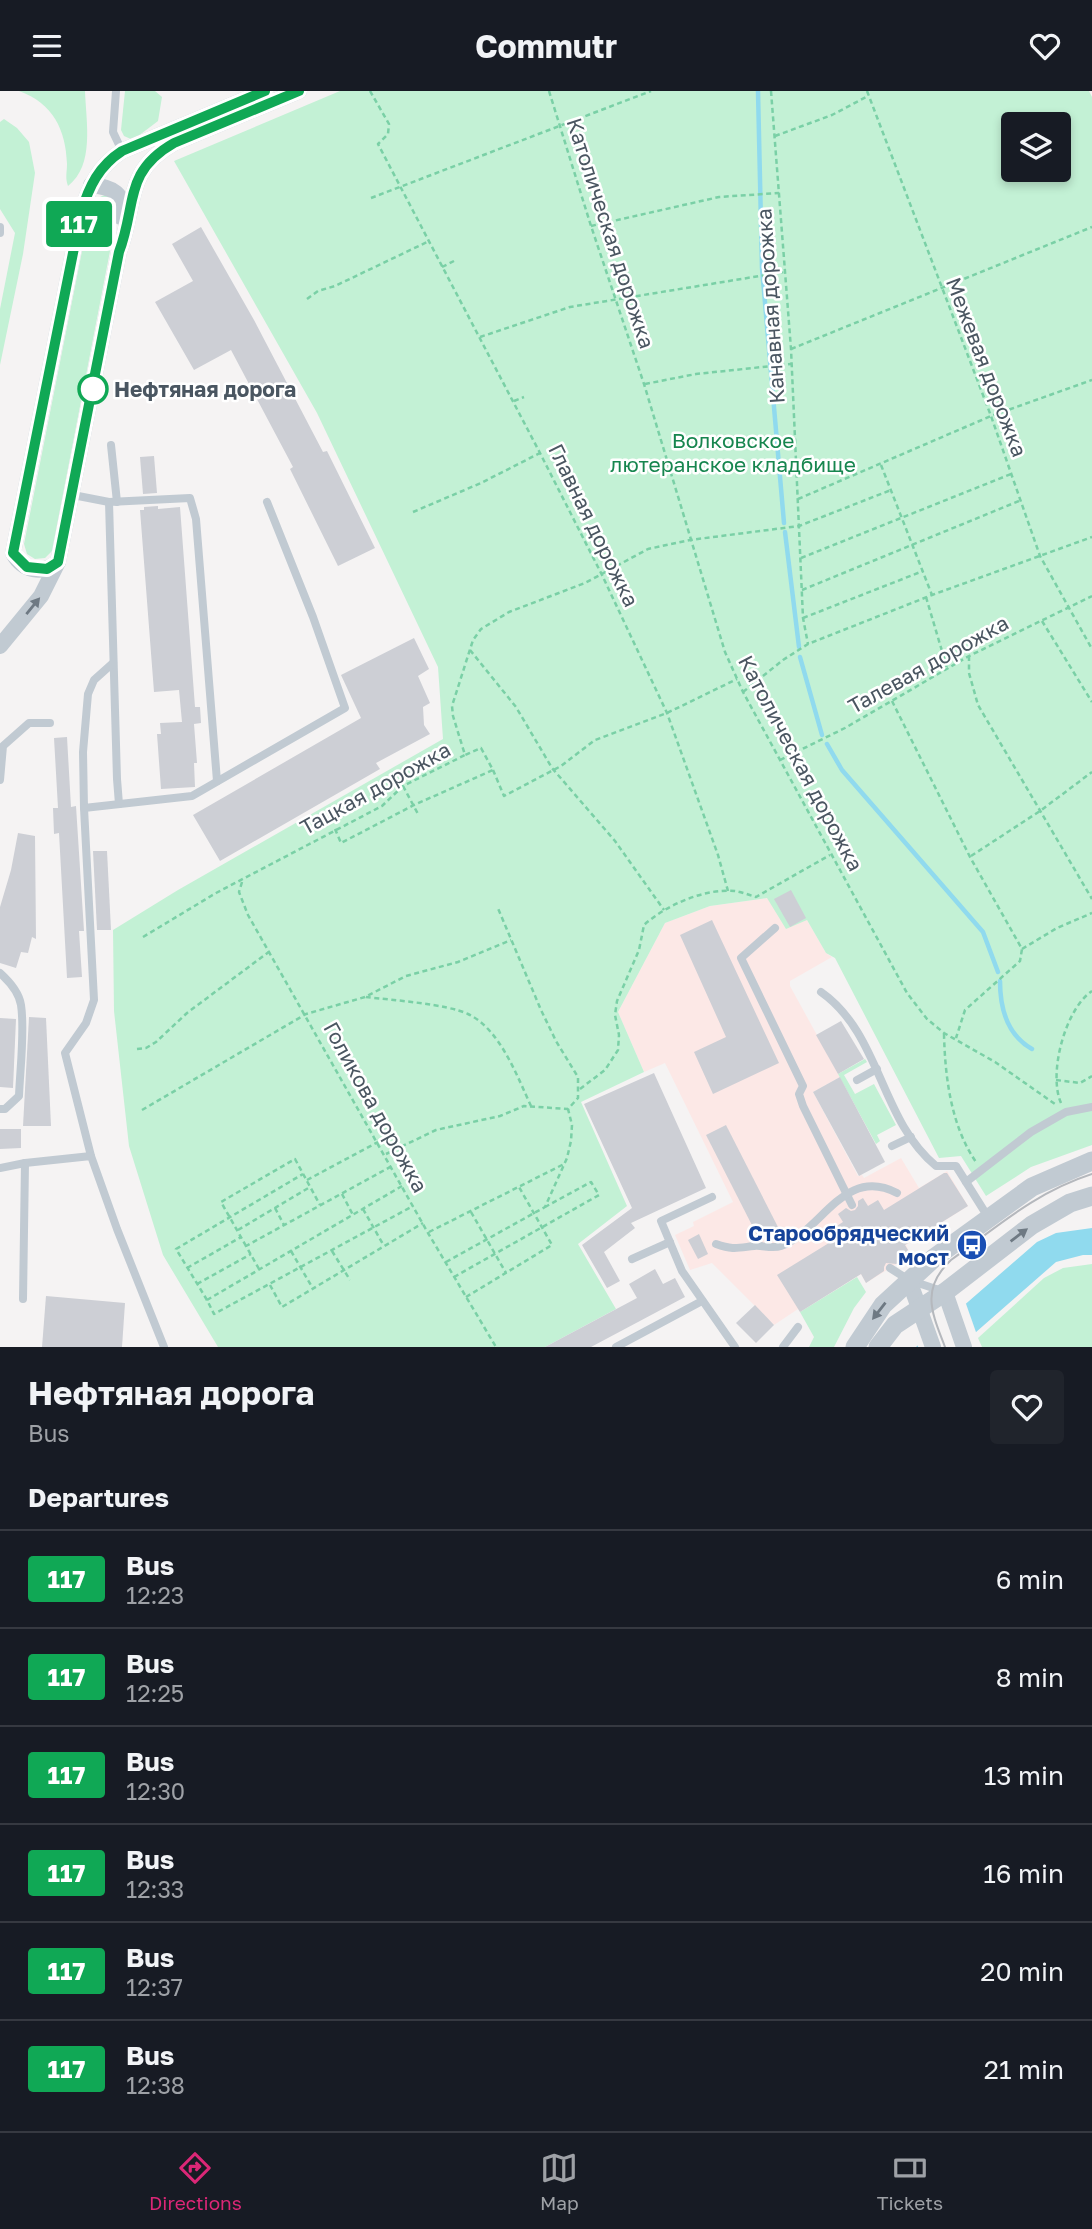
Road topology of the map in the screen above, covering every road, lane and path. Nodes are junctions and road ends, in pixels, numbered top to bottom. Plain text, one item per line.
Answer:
1 (116, 91) edge
2 (265, 91) edge
3 (299, 91) edge
4 (370, 91) edge
5 (549, 91) edge
6 (651, 91) edge
7 (771, 91) edge
8 (867, 91) edge
9 (869, 96) junction
10 (561, 127) junction
11 (774, 136) junction
12 (122, 151) junction
13 (91, 185) junction
14 (401, 187) junction
15 (779, 193) junction
16 (371, 198) dead end
17 (591, 226) junction
18 (0, 227) edge
19 (1092, 227) edge
20 (0, 233) edge
21 (428, 242) junction
22 (119, 252) junction
23 (454, 261) dead end
24 (442, 267) junction
25 (784, 272) junction
26 (940, 289) junction
27 (307, 299) dead end
28 (616, 299) junction
29 (480, 337) junction
30 (791, 349) junction
31 (791, 365) junction
32 (1092, 380) edge
33 (644, 384) junction
34 (524, 397) dead end
35 (514, 401) junction
36 (991, 416) junction
37 (111, 445) dead end
38 (540, 453) junction
39 (880, 464) junction
40 (1011, 474) junction
41 (891, 490) junction
42 (73, 495) junction
43 (798, 499) junction
44 (1020, 500) junction
45 (113, 502) junction
46 (267, 502) dead end
47 (413, 512) dead end
48 (901, 517) junction
49 (799, 526) junction
50 (1092, 537) edge
51 (690, 540) junction
52 (912, 545) junction
53 (1040, 556) junction
54 (801, 558) junction
55 (58, 562) junction
56 (923, 571) junction
57 (602, 575) junction
58 (802, 590) junction
59 (932, 595) junction
60 (1092, 596) edge
61 (926, 597) junction
62 (1068, 608) junction
63 (803, 618) junction
64 (1042, 620) junction
65 (808, 644) junction
66 (0, 646) edge
67 (1092, 649) edge
68 (470, 650) junction
69 (969, 656) junction
70 (113, 663) junction
71 (947, 668) junction
72 (737, 679) junction
73 (743, 692) junction
74 (892, 701) junction
75 (1092, 702) edge
76 (667, 713) junction
77 (50, 723) dead end
78 (465, 755) junction
79 (780, 760) junction
80 (552, 768) junction
81 (493, 770) junction
82 (1092, 772) edge
83 (0, 780) edge
84 (217, 781) junction
85 (403, 786) junction
86 (119, 804) junction
87 (414, 805) junction
88 (84, 808) junction
89 (1040, 811) junction
90 (418, 814) dead end
91 (335, 829) junction
92 (831, 854) junction
93 (970, 857) junction
94 (244, 880) junction
95 (230, 886) junction
96 (727, 891) junction
97 (239, 892) junction
98 (1092, 899) edge
99 (497, 906) dead end
100 (664, 910) junction
101 (1092, 913) edge
102 (775, 928) dead end
103 (143, 937) dead end
104 (511, 940) junction
105 (1022, 949) junction
106 (270, 951) junction
107 (0, 973) edge
108 (1092, 991) edge
109 (821, 992) dead end
110 (365, 997) junction
111 (306, 1014) junction
112 (944, 1033) junction
113 (956, 1038) junction
114 (137, 1049) dead end
115 (877, 1069) junction
116 (1092, 1076) edge
117 (857, 1080) dead end
118 (1056, 1080) junction
119 (580, 1089) junction
120 (531, 1106) junction
121 (1092, 1108) edge
122 (0, 1109) edge
123 (568, 1109) junction
124 (142, 1110) dead end
125 (1066, 1112) junction
126 (911, 1137) junction
127 (378, 1141) junction
128 (892, 1146) dead end
129 (386, 1154) junction
130 (91, 1156) junction
131 (1092, 1161) edge
132 (25, 1163) junction
133 (564, 1164) junction
134 (392, 1166) junction
135 (0, 1168) edge
136 (981, 1171) junction
137 (303, 1174) junction
138 (307, 1180) junction
139 (966, 1182) junction
140 (402, 1186) junction
141 (310, 1187) junction
142 (519, 1187) junction
143 (846, 1193) junction
144 (897, 1193) dead end
145 (342, 1194) junction
146 (1092, 1196) edge
147 (712, 1197) dead end
148 (320, 1205) junction
149 (852, 1205) dead end
150 (413, 1206) junction
151 (545, 1207) junction
152 (275, 1208) junction
153 (363, 1209) junction
154 (470, 1212) junction
155 (534, 1213) junction
156 (353, 1215) junction
157 (230, 1217) junction
158 (988, 1217) junction
159 (423, 1223) junction
160 (284, 1225) junction
161 (374, 1227) junction
162 (542, 1227) junction
163 (237, 1230) junction
164 (428, 1233) junction
165 (241, 1237) junction
166 (487, 1240) junction
167 (670, 1242) junction
168 (716, 1244) dead end
169 (246, 1246) junction
170 (384, 1246) junction
171 (291, 1251) junction
172 (332, 1251) junction
173 (251, 1254) junction
174 (495, 1254) junction
175 (632, 1259) dead end
176 (446, 1262) junction
177 (187, 1268) junction
178 (301, 1268) junction
179 (890, 1268) dead end
180 (259, 1269) junction
181 (344, 1270) junction
182 (506, 1273) junction
183 (454, 1277) junction
184 (350, 1280) dead end
185 (909, 1280) junction
186 (197, 1284) junction
187 (270, 1285) junction
188 (313, 1288) junction
189 (945, 1292) junction
190 (466, 1297) junction
191 (23, 1299) dead end
192 (207, 1300) junction
193 (702, 1301) junction
194 (919, 1308) junction
195 (798, 1327) dead end
196 (931, 1340) edge
197 (164, 1347) edge
198 (496, 1347) edge
199 (616, 1347) edge
200 (735, 1347) edge
201 (783, 1347) edge
202 (855, 1347) edge
203 (878, 1347) edge
204 (964, 1347) edge

1 - 12 lane
2 - 12 street
3 - 22 street
4 - 14 path, Главная дорожка
5 - 10 path, Католическая дорожка
6 - 10 path
7 - 11 path, Канавная дорожка
8 - 9 path, Межевая дорожка
9 - 11 path
9 - 26 path, Межевая дорожка
10 - 14 path
10 - 17 path, Католическая дорожка
11 - 15 path, Канавная дорожка
12 - 13 street
13 - 22 street
13 - 55 street
14 - 16 path
14 - 21 path, Главная дорожка
15 - 17 path
15 - 25 path, Канавная дорожка
17 - 28 path, Католическая дорожка
18 - 20 lane
19 - 26 path
21 - 24 path, Главная дорожка
21 - 27 path
22 - 42 street
23 - 24 path
24 - 29 path, Главная дорожка
25 - 28 path
25 - 30 path, Канавная дорожка
26 - 30 path
26 - 36 path, Межевая дорожка
28 - 29 path
28 - 33 path, Католическая дорожка
29 - 35 path, Главная дорожка
30 - 31 path, Канавная дорожка
31 - 33 path
31 - 43 path, Канавная дорожка
32 - 36 path
33 - 51 path, Католическая дорожка
34 - 35 path
35 - 38 path, Главная дорожка
36 - 39 path
36 - 40 path, Межевая дорожка
37 - 45 lane
38 - 47 path
38 - 57 path, Главная дорожка
39 - 41 path
39 - 43 path
40 - 44 path, Межевая дорожка
40 - 48 path
41 - 48 path
41 - 49 path, Тацкая дорожка
42 - 45 lane
42 - 55 street
43 - 49 path, Канавная дорожка
44 - 52 path
44 - 53 path, Межевая дорожка
45 - 70 lane
45 - 84 lane
46 - 84 lane
48 - 52 path
48 - 54 path
49 - 51 path, Тацкая дорожка
49 - 54 path, Канавная дорожка
50 - 53 path
51 - 57 path, Тацкая дорожка
51 - 72 path, Католическая дорожка
52 - 56 path
52 - 58 path
53 - 59 path
53 - 62 path, Межевая дорожка
54 - 58 path, Канавная дорожка
66 -> 55 street
56 - 59 path
56 - 63 path
57 - 68 path, Тацкая дорожка
57 - 76 path, Главная дорожка
58 - 63 path, Канавная дорожка
59 - 61 path
60 - 62 path, Талевая дорожка
61 - 65 path
61 - 71 path
62 - 64 path, Талевая дорожка
62 - 67 path, Межевая дорожка
63 - 65 path, Канавная дорожка
64 - 69 path, Талевая дорожка
64 - 75 path
65 - 73 path
68 - 78 path, Тацкая дорожка
68 - 80 path
69 - 71 path, Талевая дорожка
69 - 89 path
70 - 86 lane
70 - 88 lane
71 - 74 path, Талевая дорожка
72 - 73 path, Католическая дорожка
72 - 76 path
73 - 79 path, Католическая дорожка
74 - 79 path, Талевая дорожка
74 - 93 path
76 - 80 path
76 - 96 path, Главная дорожка
77 - 83 lane
78 - 81 path
78 - 85 path, Тацкая дорожка
79 - 92 path, Католическая дорожка
80 - 81 path
80 - 100 path
81 - 87 path
82 - 89 path
84 - 86 lane
85 - 87 path
85 - 91 path, Тацкая дорожка
86 - 88 lane
87 - 90 path
87 - 91 path
88 - 130 lane
89 - 93 path
89 - 98 path
91 - 94 path, Тацкая дорожка
92 - 96 path
92 - 112 path, Католическая дорожка
93 - 105 path
94 - 95 path, Тацкая дорожка
94 - 97 path
95 - 97 path
95 - 103 path, Тацкая дорожка
96 - 100 path
97 - 106 path, Голикова дорожка
99 - 104 path
100 - 119 path
101 - 105 path
102 - 143 lane
104 - 110 path
104 - 119 path
105 - 113 path
106 - 111 path, Голикова дорожка
106 - 114 path
107 - 122 lane
108 - 118 path
109 - 115 lane
110 - 111 path
110 - 120 path
111 - 124 path
111 - 127 path, Голикова дорожка
112 - 113 path, Католическая дорожка
112 - 136 path
113 - 125 path, Католическая дорожка
115 - 117 lane
115 - 126 lane
116 - 118 path
118 - 125 path
119 - 123 path
120 - 123 path
120 - 129 path
121 - 125 lane
123 - 133 path
125 - 136 lane
126 - 128 lane
126 - 139 lane
127 - 129 path, Голикова дорожка
127 - 138 path
129 - 134 path, Голикова дорожка
130 - 132 lane
130 - 197 lane
131 - 158 street
132 - 135 lane
132 - 191 lane
133 - 142 path
133 - 151 path
134 - 140 path, Голикова дорожка
134 - 145 path
136 - 139 lane
137 - 138 path
137 - 157 path
137 - 157 path
138 - 141 path
139 - 158 lane
140 - 150 path, Голикова дорожка
140 - 153 path
141 - 148 path
141 - 152 path
142 - 154 path
142 - 155 path
143 - 144 lane
143 - 149 lane
143 - 168 lane
145 - 148 path
145 - 156 path
189 -> 146 street
147 - 167 lane
148 - 160 path
150 - 159 path, Голикова дорожка
150 - 161 path
151 - 155 path
151 - 162 path
152 - 160 path
152 - 163 path
153 - 156 path
153 - 161 path
154 - 164 path
154 - 166 path
155 - 162 path
155 - 166 path
156 - 171 path
157 - 163 path
157 - 177 path
158 - 185 street
159 - 164 path, Голикова дорожка
159 - 170 path
160 - 169 path
161 - 170 path
161 - 172 path
162 - 174 path
162 - 182 path
163 - 165 path
164 - 176 path, Голикова дорожка
165 - 169 path
165 - 177 path
166 - 174 path
166 - 176 path
167 - 175 lane
167 - 193 lane
169 - 173 path
170 - 181 path
171 - 178 path
171 - 180 path
172 - 178 path
172 - 181 path
173 - 180 path
173 - 186 path
174 - 182 path
174 - 183 path
176 - 183 path, Голикова дорожка
177 - 186 path
178 - 187 path
178 - 188 path
179 - 185 lane
180 - 192 path
181 - 184 path
181 - 188 path
182 - 190 path
183 - 190 path, Голикова дорожка
185 - 189 lane
185 - 194 street
185 -> 202 street
186 - 192 path
187 - 188 path
187 - 192 path
189 - 194 street
189 - 204 street
190 - 198 path, Голикова дорожка
193 - 199 lane
193 - 200 lane
194 - 196 street
194 - 203 street
195 - 201 lane

